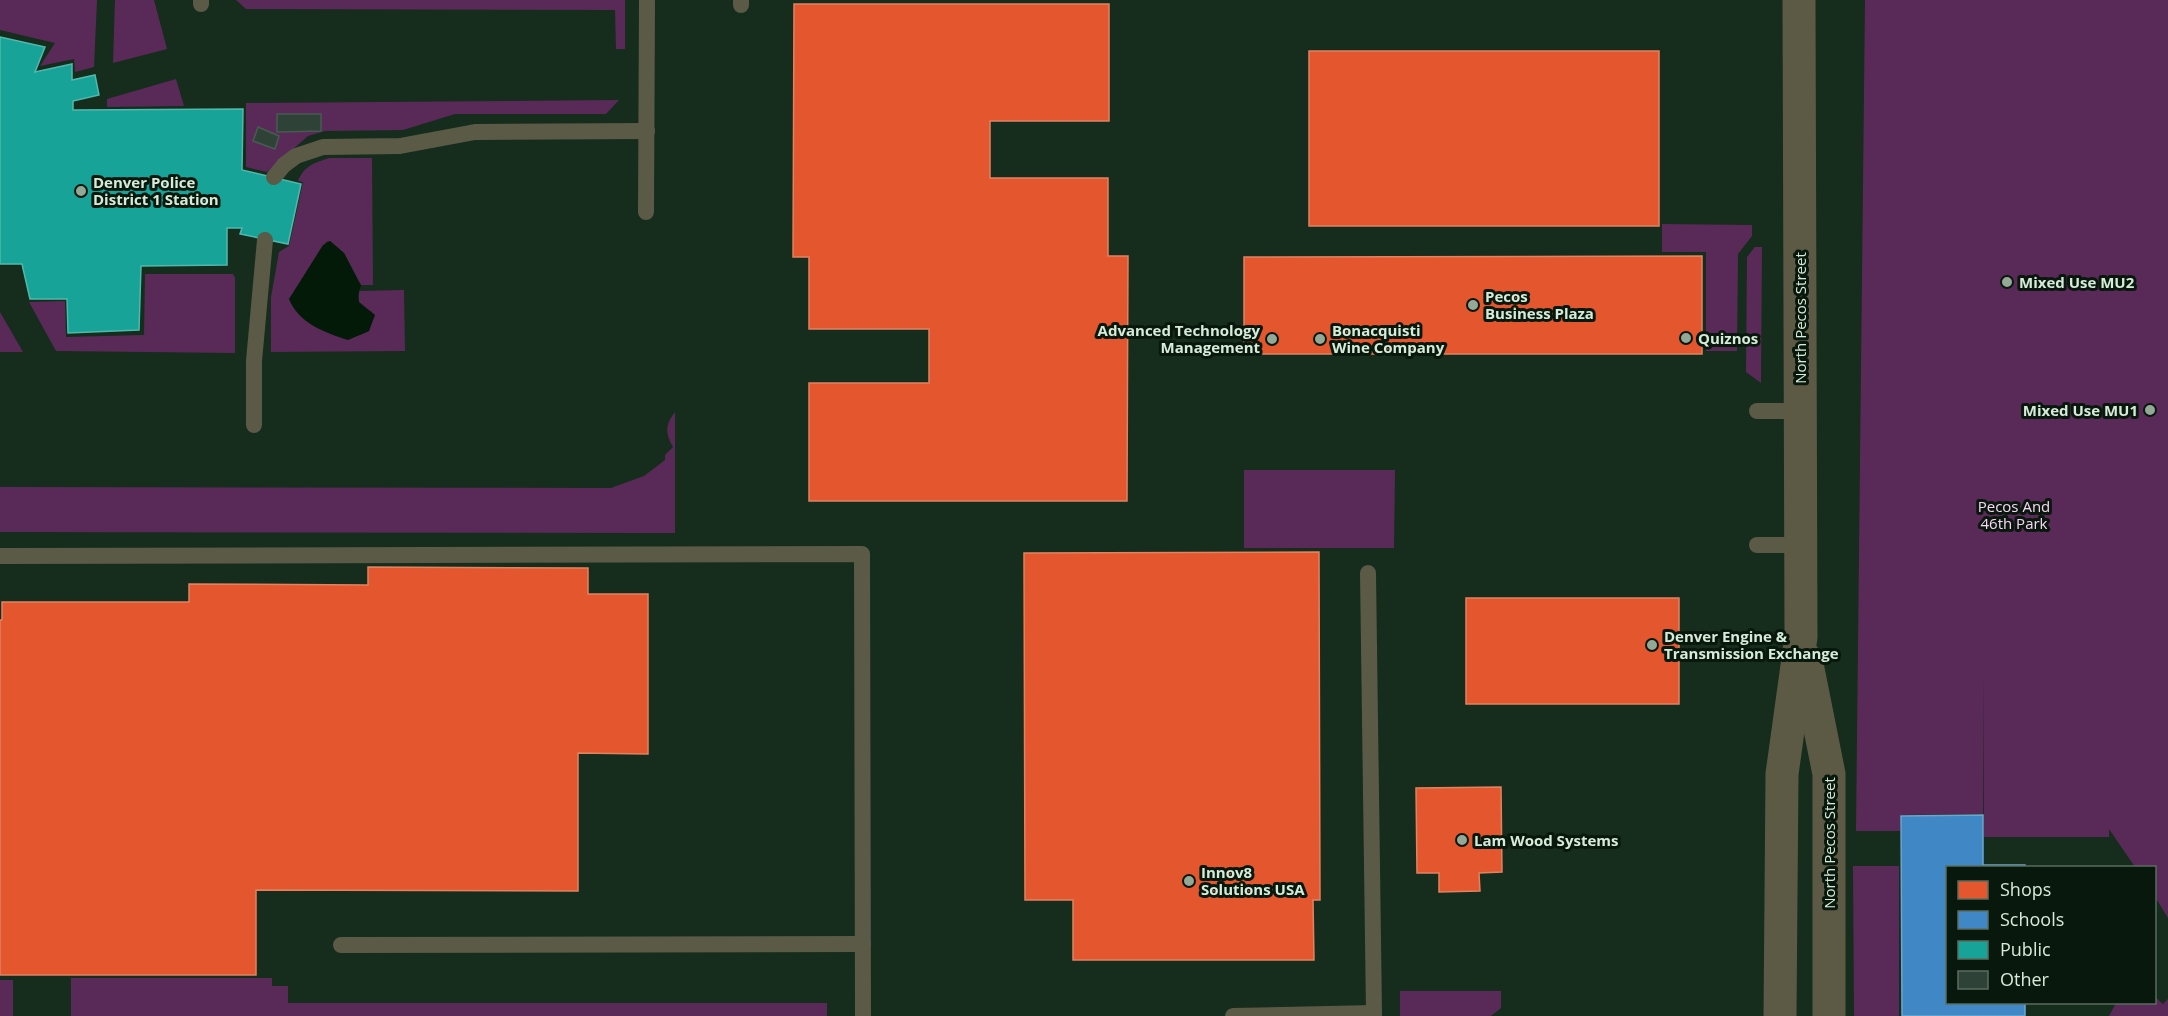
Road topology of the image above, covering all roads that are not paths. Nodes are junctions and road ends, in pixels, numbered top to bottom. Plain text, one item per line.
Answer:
1 (647, 0) edge
2 (1799, 0) edge
3 (647, 131) junction
4 (274, 177) dead end
5 (646, 212) dead end
6 (265, 240) dead end
7 (1757, 411) dead end
8 (1800, 411) junction
9 (254, 425) dead end
10 (1757, 545) dead end
11 (1801, 545) junction
12 (0, 556) edge
13 (1368, 573) dead end
14 (1801, 637) junction
15 (863, 944) junction
16 (341, 945) dead end
17 (1374, 1015) edge
18 (863, 1016) edge
19 (1233, 1016) edge
20 (1780, 1016) edge
21 (1829, 1016) edge

1 - 3 lane
2 - 8 main road, North Pecos Street
3 - 4 lane
3 - 5 lane
6 - 9 lane
7 - 8 lane
8 - 11 main road, North Pecos Street
10 - 11 lane
11 - 14 main road, North Pecos Street
12 - 15 lane
13 - 17 lane
14 - 20 main road, North Pecos Street
14 - 21 main road, North Pecos Street
15 - 16 lane
15 - 18 lane
17 - 19 lane

